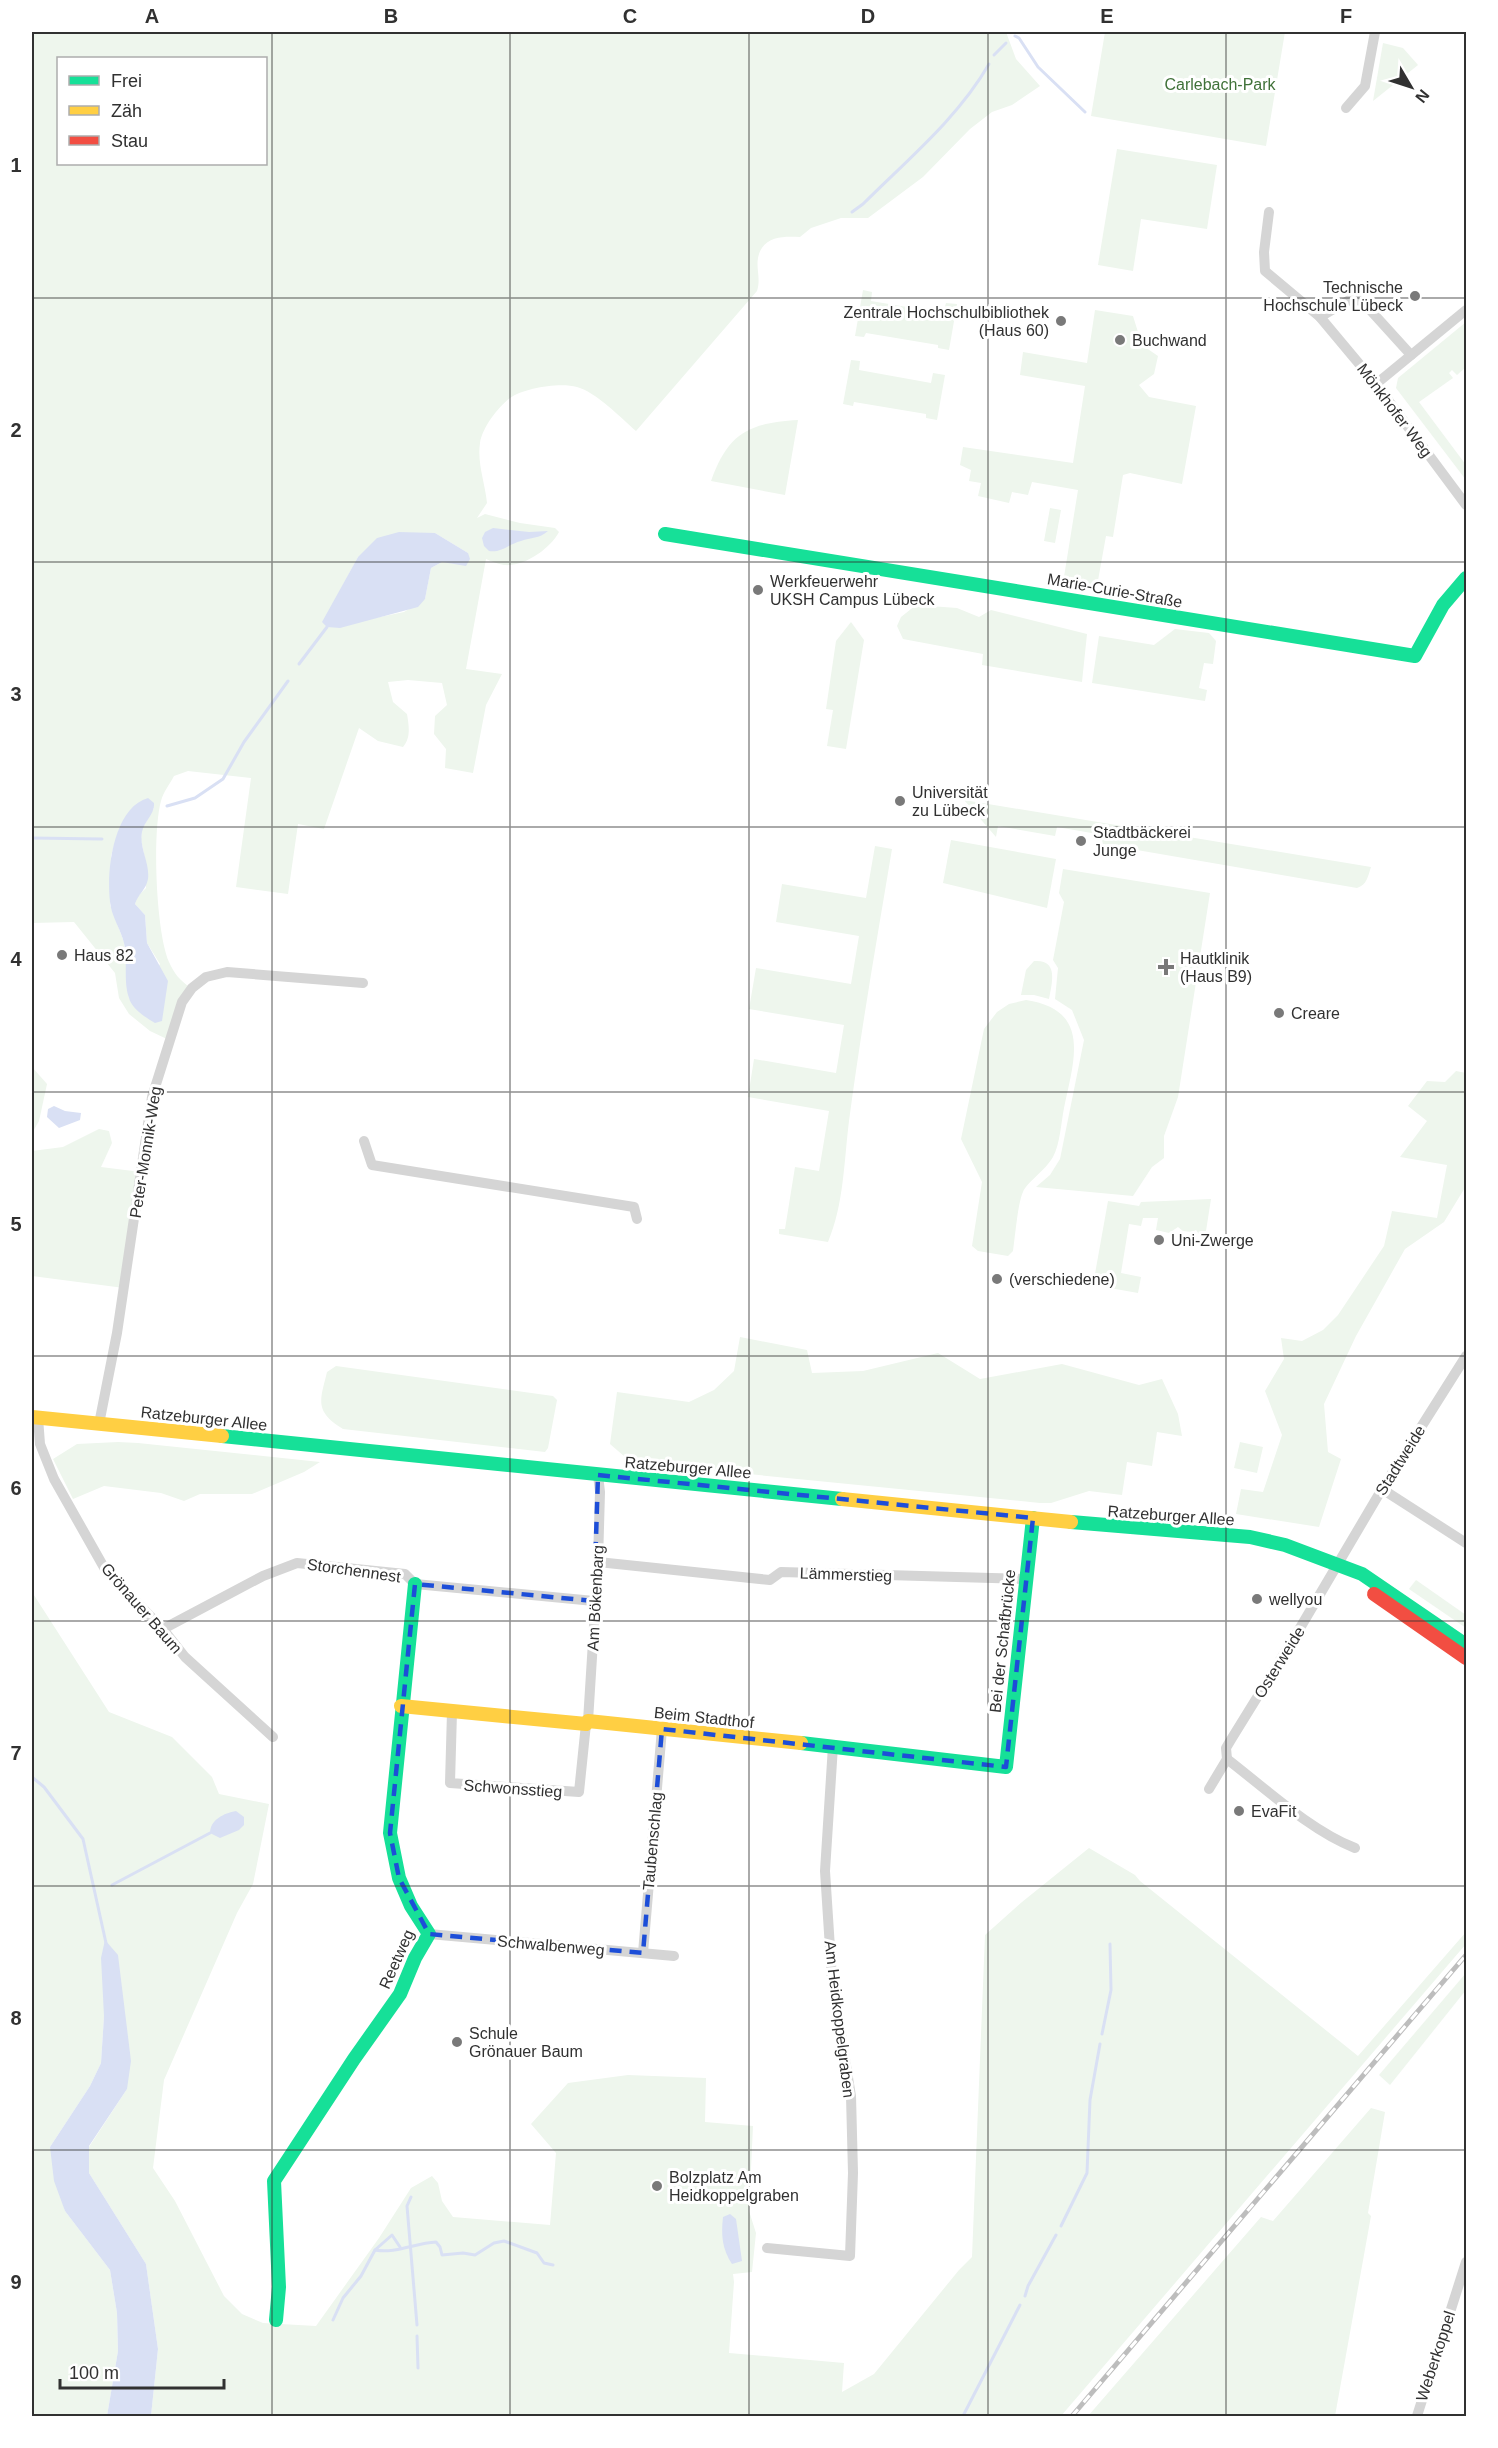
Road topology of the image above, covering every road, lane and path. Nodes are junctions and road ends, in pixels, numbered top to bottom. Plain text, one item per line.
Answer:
1 (1375, 32) edge
2 (1346, 108) dead end
3 (1269, 212) dead end
4 (1467, 310) edge
5 (1320, 317) junction
6 (1410, 355) junction
7 (1376, 384) junction
8 (1467, 505) edge
9 (665, 534) dead end
10 (1467, 578) edge
11 (363, 983) dead end
12 (364, 1141) dead end
13 (637, 1219) dead end
14 (1467, 1356) edge
15 (35, 1418) edge
16 (99, 1424) junction
17 (598, 1475) junction
18 (1382, 1489) junction
19 (1033, 1518) junction
20 (1467, 1543) edge
21 (598, 1562) junction
22 (1336, 1565) junction
23 (1025, 1579) junction
24 (415, 1584) junction
25 (594, 1601) junction
26 (163, 1629) junction
27 (1467, 1645) edge
28 (1467, 1658) edge
29 (401, 1706) junction
30 (452, 1712) junction
31 (587, 1722) junction
32 (662, 1729) junction
33 (273, 1737) dead end
34 (833, 1746) junction
35 (1227, 1759) junction
36 (1006, 1767) joint
37 (1209, 1789) dead end
38 (1355, 1848) dead end
39 (429, 1934) junction
40 (643, 1953) junction
41 (674, 1956) dead end
42 (767, 2248) dead end
43 (1467, 2262) edge
44 (276, 2320) dead end
45 (1417, 2416) edge

1 - 2 street
3 - 5 street, Mönkhofer Weg
4 - 6 street
5 - 6 street
5 - 7 street, Mönkhofer Weg
6 - 7 street
7 - 8 street, Mönkhofer Weg
9 - 10 street, Marie-Curie-Straße
11 - 16 street, Peter-Monnik-Weg
12 - 13 street
14 - 18 street, Stadtweide
15 - 16 street, Ratzeburger Allee
15 - 26 street, Grönauer Baum
16 - 17 street, Ratzeburger Allee
17 - 19 street, Ratzeburger Allee
17 - 21 street, Am Bökenbarg
18 - 20 street
18 - 22 street, Stadtweide
19 - 22 street, Ratzeburger Allee
19 - 23 street, Bei der Schafbrücke
21 - 23 street, Lämmerstieg
21 - 25 street, Am Bökenbarg
22 - 27 street, Ratzeburger Allee
22 - 28 street, Ratzeburger Allee
22 - 35 street, Osterweide
23 - 36 street, Bei der Schafbrücke
24 - 25 street, Storchennest
24 - 26 street, Storchennest
24 - 29 street, Reetweg
25 - 31 street, Am Bökenbarg
26 - 33 street, Grönauer Baum
29 - 30 street, Beim Stadthof
29 - 39 street, Reetweg
30 - 31 street, Beim Stadthof
30 - 31 street, Schwonsstieg
31 - 32 street, Beim Stadthof
32 - 34 street, Beim Stadthof
32 - 40 street, Taubenschlag
34 - 36 street, Beim Stadthof
34 - 42 street, Am Heidkoppelgraben
35 - 37 street, Osterweide
35 - 38 street
39 - 40 street, Schwalbenweg
39 - 44 street, Reetweg
40 - 41 street, Schwalbenweg
43 - 45 street, Weberkoppel

